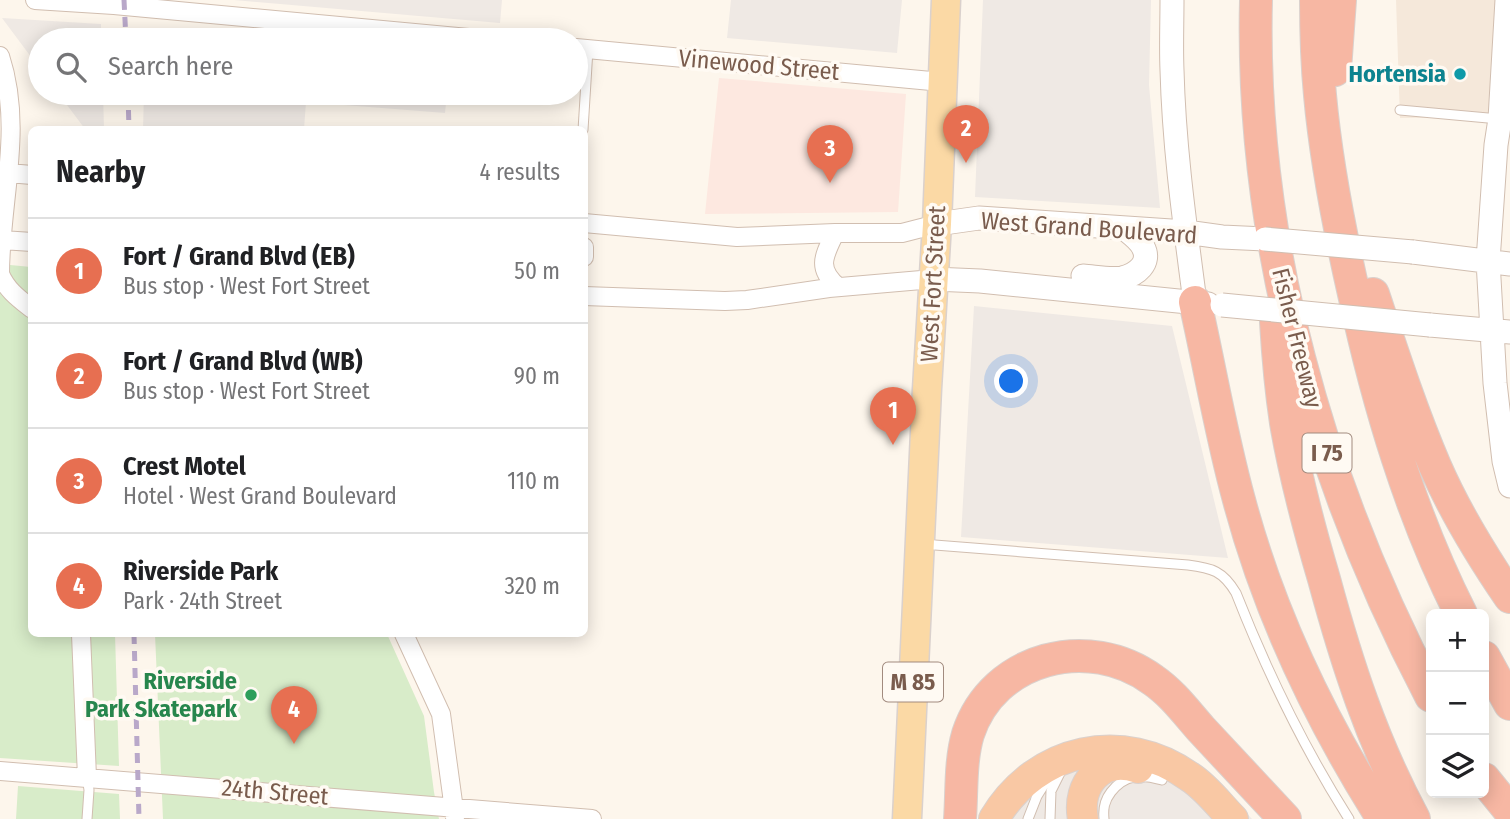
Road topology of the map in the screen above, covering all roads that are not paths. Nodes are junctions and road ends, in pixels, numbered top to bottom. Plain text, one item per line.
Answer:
1 (36, 0) edge
2 (946, 0) edge
3 (1172, 0) edge
4 (1256, 0) edge
5 (1316, 0) edge
6 (1340, 0) edge
7 (1507, 0) edge
8 (361, 28) edge
9 (588, 50) edge
10 (0, 56) edge
11 (942, 82) junction
12 (583, 105) edge
13 (1400, 110) dead end
14 (1500, 119) junction
15 (583, 126) edge
16 (4, 173) edge
17 (28, 175) edge
18 (1331, 180) junction
19 (1268, 195) junction
20 (588, 223) edge
21 (937, 224) junction
22 (1124, 228) junction
23 (1186, 232) junction
24 (835, 233) junction
25 (1, 240) edge
26 (28, 242) edge
27 (1499, 263) edge
28 (933, 279) junction
29 (980, 281) junction
30 (838, 287) junction
31 (588, 296) edge
32 (1209, 304) junction
33 (28, 306) edge
34 (1501, 331) edge
35 (1507, 461) edge
36 (1510, 486) edge
37 (920, 544) junction
38 (1510, 597) edge
39 (1459, 609) edge
40 (81, 637) edge
41 (405, 637) edge
42 (1489, 666) edge
43 (1426, 686) edge
44 (1510, 704) edge
45 (1069, 759) junction
46 (0, 771) edge
47 (87, 777) junction
48 (1162, 780) junction
49 (1489, 785) edge
50 (1489, 793) edge
51 (1023, 798) dead end
52 (1510, 811) edge
53 (454, 813) edge
54 (87, 819) edge
55 (592, 819) edge
56 (907, 819) edge
57 (960, 819) edge
58 (994, 819) edge
59 (1005, 819) edge
60 (1028, 819) edge
61 (1050, 819) edge
62 (1083, 819) edge
63 (1104, 819) edge
64 (1206, 819) edge
65 (1233, 819) edge
66 (1285, 819) edge
67 (1349, 819) edge
68 (1383, 819) edge
69 (1413, 819) edge
70 (1506, 819) edge

1 - 8 street
2 - 11 main road, West Fort Street / M 85
3 - 23 street
4 - 19 highway, Fisher Freeway / I 75
5 - 18 highway, I 75
6 - 18 highway
7 - 14 street
9 - 11 street, Vinewood Street
10 - 16 street
11 - 21 main road, West Fort Street / M 85
12 - 15 lane
13 - 14 lane
14 - 27 street
16 - 17 street
16 - 25 street
18 - 38 highway
18 - 39 highway, I 75
19 - 43 highway, Fisher Freeway / I 75
19 - 69 highway
20 - 24 street, West Grand Boulevard
21 - 22 street, West Grand Boulevard
21 - 24 street, West Grand Boulevard
21 - 28 main road, West Fort Street / M 85
22 - 23 street, West Grand Boulevard
22 - 29 street
23 - 27 street, West Grand Boulevard, bridge
23 - 32 street
24 - 30 street
25 - 26 street
25 - 33 street
27 - 34 street
28 - 29 street
28 - 30 street
28 - 37 main road, West Fort Street / M 85
29 - 32 street
30 - 31 street
32 - 34 street, bridge
32 - 68 highway
34 - 35 street
35 - 36 street
37 - 56 main road, West Fort Street / M 85
37 - 67 lane
40 - 47 street
41 - 53 street
42 - 44 highway
45 - 51 lane
45 - 58 highway
45 - 59 lane
45 - 60 lane
45 - 61 lane
45 - 65 highway
46 - 47 street, 24th Street
47 - 53 street, 24th Street
47 - 54 lane
48 - 62 highway
48 - 63 lane
48 - 64 highway
49 - 52 highway
50 - 70 highway
53 - 55 street, 24th Street
57 - 66 highway

